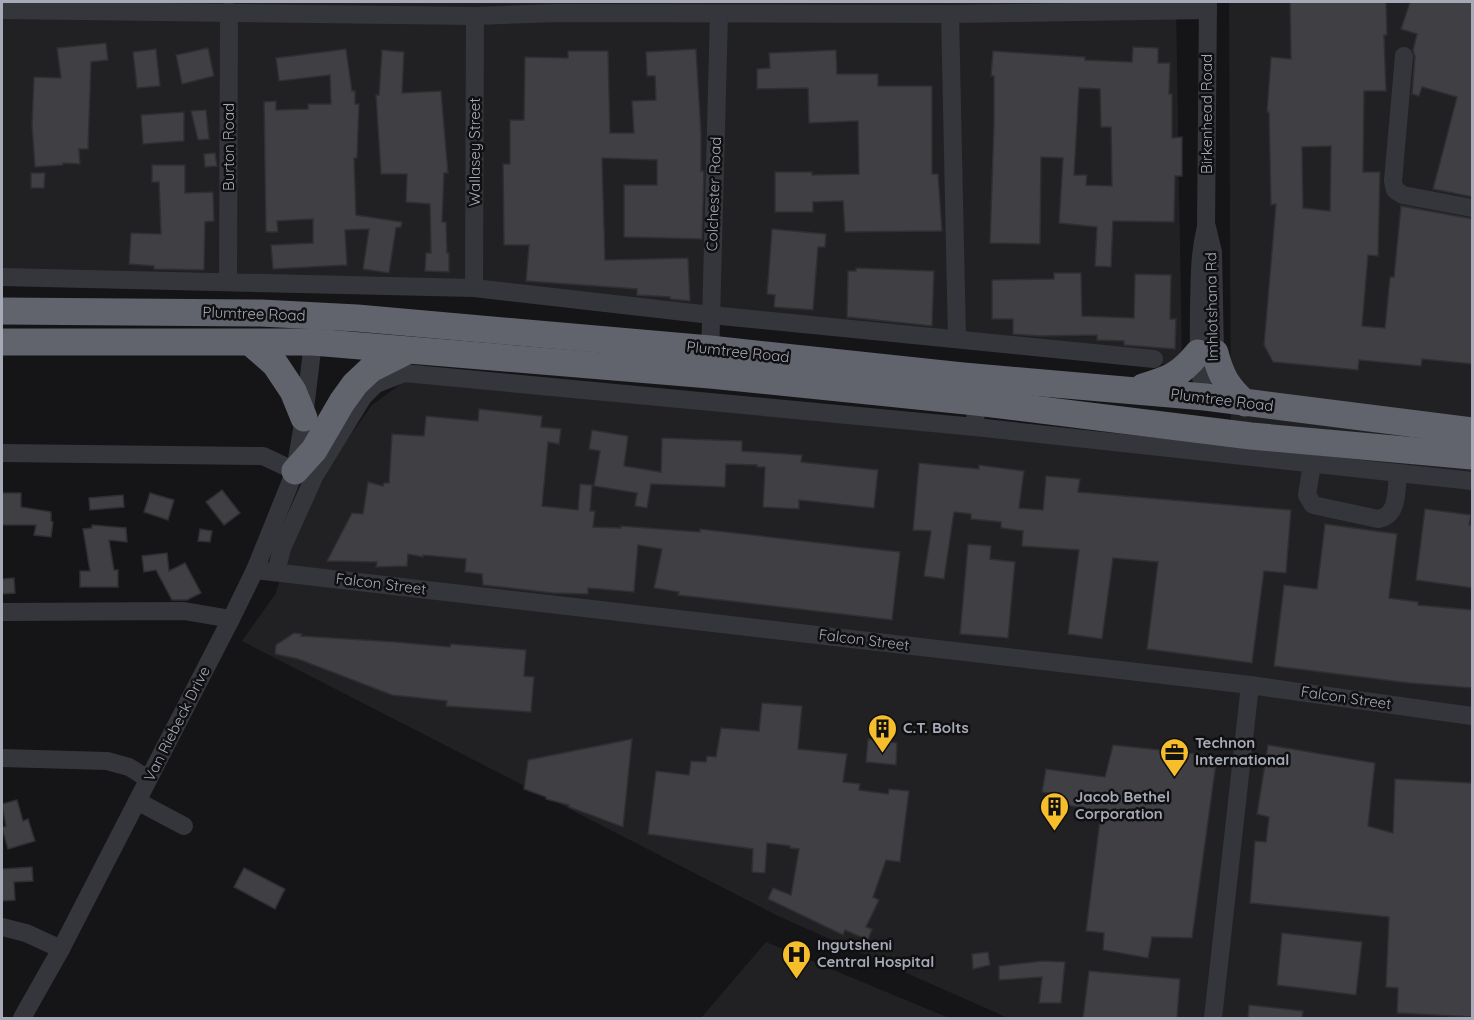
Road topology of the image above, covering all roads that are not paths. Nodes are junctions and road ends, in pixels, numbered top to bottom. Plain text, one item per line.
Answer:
1 (1208, 6) edge
2 (557, 7) edge
3 (2, 10) edge
4 (229, 11) junction
5 (719, 14) junction
6 (950, 14) junction
7 (475, 16) junction
8 (1404, 56) dead end
9 (1473, 208) edge
10 (1206, 227) joint
11 (2, 277) edge
12 (228, 282) junction
13 (474, 288) junction
14 (2, 311) edge
15 (261, 313) junction
16 (711, 315) junction
17 (357, 318) junction
18 (957, 339) junction
19 (2, 342) edge
20 (313, 342) junction
21 (251, 343) junction
22 (409, 350) junction
23 (1207, 353) junction
24 (1154, 359) dead end
25 (710, 362) junction
26 (1133, 390) junction
27 (1205, 397) junction
28 (1245, 403) junction
29 (976, 415) junction
30 (304, 418) junction
31 (1160, 426) junction
32 (1473, 431) edge
33 (1251, 436) junction
34 (2, 453) edge
35 (1473, 456) edge
36 (1312, 464) junction
37 (295, 471) junction
38 (1398, 473) junction
39 (1473, 481) edge
40 (255, 570) junction
41 (276, 572) junction
42 (2, 612) edge
43 (231, 619) junction
44 (1250, 685) junction
45 (1473, 716) edge
46 (2, 758) edge
47 (148, 779) junction
48 (137, 801) junction
49 (184, 826) dead end
50 (2, 927) edge
51 (61, 949) junction
52 (22, 1018) edge
53 (1213, 1018) edge

1 - 6 street
1 - 10 street, Birkenhead Road
2 - 5 street
2 - 7 street
3 - 4 street
4 - 7 street
4 - 12 street, Burton Road
5 - 6 street
5 - 16 street, Colchester Road
6 - 18 street
7 - 13 street, Wallasey Street
8 - 9 street
10 - 23 street, Imhlotshana Rd
11 - 12 street
12 - 13 street
13 - 16 street
14 - 15 highway, Plumtree Road
15 - 17 highway, Plumtree Road
15 - 20 highway
16 - 18 street
16 - 25 street, Colchester Road
17 - 20 highway
17 - 25 highway, Plumtree Road
18 - 24 street
19 - 21 highway, Plumtree Road
20 - 21 highway, Plumtree Road
20 - 22 highway, Plumtree Road
20 - 30 street, Van Riebeck Drive
21 - 30 highway
22 - 25 highway, Plumtree Road
22 - 37 highway
23 - 26 highway
23 - 27 street, Imhlotshana Rd
23 - 28 highway
25 - 26 highway, Plumtree Road
25 - 29 highway, Plumtree Road
26 - 27 highway, Plumtree Road
27 - 28 highway, Plumtree Road
27 - 31 highway
27 - 33 highway
28 - 32 highway, Plumtree Road
29 - 31 highway, Plumtree Road
29 - 36 street
29 - 41 street
30 - 37 street, Van Riebeck Drive
31 - 33 highway, Plumtree Road
33 - 35 highway, Plumtree Road
34 - 37 street
36 - 38 street
36 - 38 street
37 - 40 street, Van Riebeck Drive
38 - 39 street
40 - 41 street, Falcon Street
40 - 43 street, Van Riebeck Drive
41 - 44 street, Falcon Street
42 - 43 street
43 - 47 street, Van Riebeck Drive
44 - 45 street, Falcon Street
44 - 53 street
46 - 47 street
47 - 48 street, Van Riebeck Drive
48 - 49 street
48 - 51 street, Van Riebeck Drive
50 - 51 street
51 - 52 street, Van Riebeck Drive

